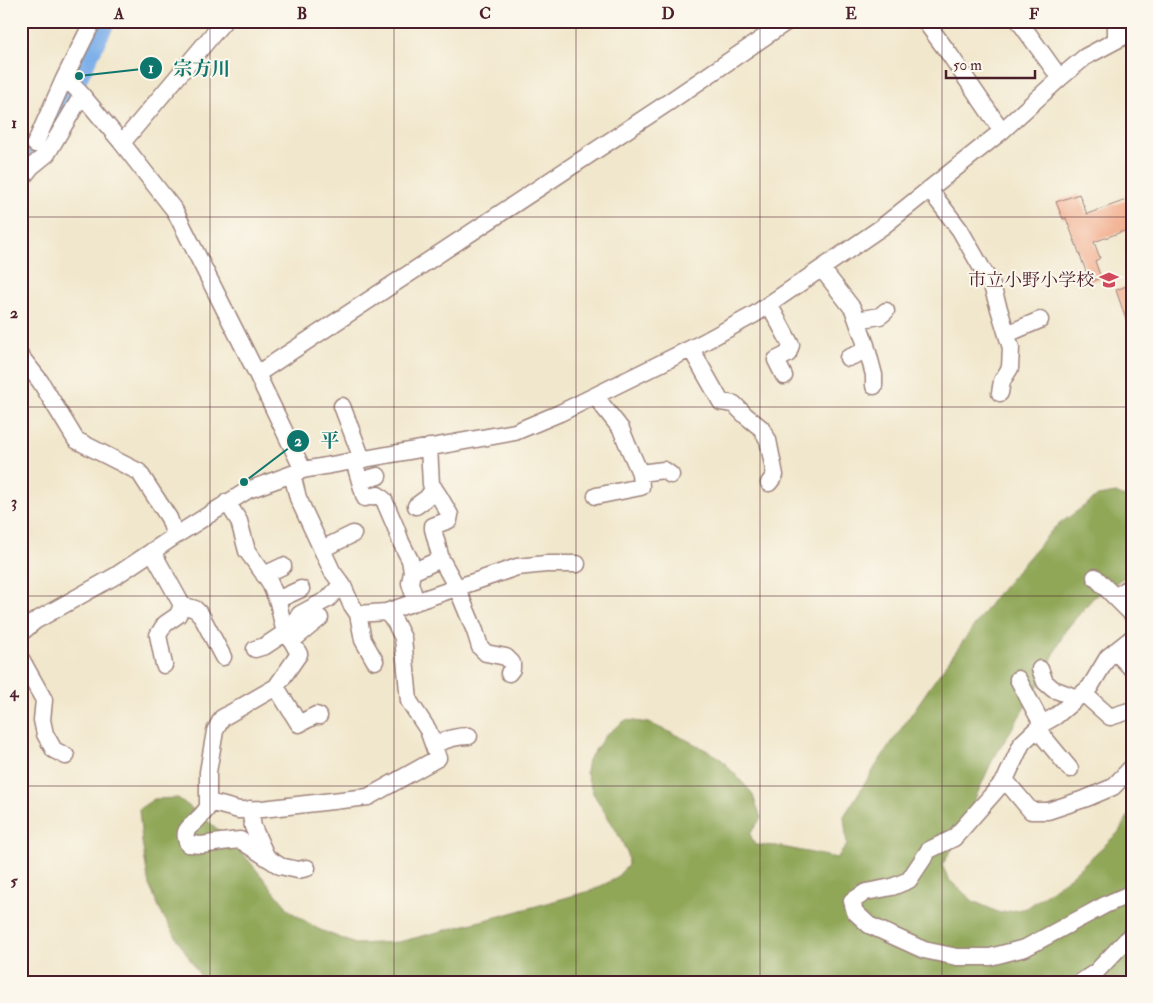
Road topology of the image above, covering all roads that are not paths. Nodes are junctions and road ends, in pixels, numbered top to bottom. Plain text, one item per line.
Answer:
1 (93, 21) edge
2 (224, 21) edge
3 (788, 21) edge
4 (925, 21) edge
5 (1019, 21) edge
6 (1116, 27) edge
7 (1132, 32) edge
8 (1060, 78) junction
9 (74, 87) junction
10 (1002, 131) junction
11 (122, 143) junction
12 (35, 144) dead end
13 (21, 180) edge
14 (929, 189) junction
15 (822, 269) junction
16 (769, 304) junction
17 (886, 311) dead end
18 (857, 320) junction
19 (1040, 320) dead end
20 (1007, 334) junction
21 (866, 345) junction
22 (691, 349) junction
23 (21, 357) edge
24 (848, 358) dead end
25 (257, 374) junction
26 (784, 376) dead end
27 (874, 386) dead end
28 (1000, 394) dead end
29 (595, 396) junction
30 (342, 406) dead end
31 (429, 447) junction
32 (358, 460) junction
33 (298, 472) junction
34 (640, 473) junction
35 (671, 475) dead end
36 (378, 476) dead end
37 (360, 481) junction
38 (770, 483) dead end
39 (434, 488) junction
40 (596, 496) dead end
41 (228, 502) junction
42 (416, 506) dead end
43 (353, 534) dead end
44 (175, 536) junction
45 (322, 549) junction
46 (152, 551) junction
47 (441, 559) junction
48 (577, 564) dead end
49 (284, 566) dead end
50 (412, 572) junction
51 (264, 575) junction
52 (1095, 577) dead end
53 (342, 584) junction
54 (1132, 586) edge
55 (301, 588) dead end
56 (456, 588) junction
57 (1115, 597) junction
58 (277, 600) junction
59 (416, 602) junction
60 (182, 605) junction
61 (386, 612) junction
62 (358, 614) junction
63 (1132, 614) edge
64 (320, 618) dead end
65 (21, 633) edge
66 (292, 636) junction
67 (1132, 638) edge
68 (256, 649) dead end
69 (1115, 651) junction
70 (223, 657) dead end
71 (21, 659) edge
72 (375, 661) dead end
73 (164, 666) dead end
74 (1040, 668) dead end
75 (1132, 669) edge
76 (509, 674) dead end
77 (1018, 679) dead end
78 (276, 687) junction
79 (1080, 696) junction
80 (1129, 711) dead end
81 (319, 716) dead end
82 (1040, 726) junction
83 (469, 736) dead end
84 (434, 745) junction
85 (66, 756) dead end
86 (1132, 767) edge
87 (1070, 769) dead end
88 (1005, 780) junction
89 (209, 802) junction
90 (250, 809) junction
91 (267, 858) junction
92 (307, 868) dead end
93 (1132, 893) edge
94 (1132, 934) edge
95 (1081, 982) edge

1 - 9 street
2 - 11 street
3 - 25 street
4 - 10 street
5 - 8 street
6 - 7 street
6 - 8 street
8 - 10 street
9 - 11 street
9 - 12 street
9 - 13 street
10 - 14 street
11 - 25 street
14 - 15 street
14 - 20 street
15 - 16 street
15 - 18 street
16 - 22 street
16 - 26 street
17 - 18 street
18 - 21 street
19 - 20 street
20 - 28 street
21 - 24 street
21 - 27 street
22 - 29 street
22 - 38 street
23 - 44 street
25 - 33 street
29 - 31 street
29 - 34 street
30 - 32 street
31 - 32 street
31 - 39 street
32 - 33 street
32 - 37 street
33 - 41 street
33 - 45 street
34 - 35 street
34 - 40 street
36 - 37 street
37 - 50 street
39 - 42 street
39 - 47 street
41 - 44 street
41 - 51 street
43 - 45 street
44 - 46 street
45 - 53 street
46 - 60 street
46 - 65 street
47 - 50 street
47 - 56 street
48 - 56 street
49 - 51 street
50 - 59 street
51 - 58 street
52 - 57 street
53 - 62 street
53 - 66 street
54 - 57 street
55 - 58 street
56 - 59 street
56 - 76 street
57 - 63 street
58 - 66 street
59 - 61 street
60 - 70 street
60 - 73 street
61 - 62 street
61 - 84 street
62 - 72 street
64 - 66 street
66 - 68 street
66 - 78 street
67 - 69 street
69 - 75 street
69 - 79 street
71 - 85 street
74 - 79 street
77 - 82 street
78 - 81 street
78 - 89 street
79 - 80 street
79 - 82 street
82 - 87 street
82 - 88 street
83 - 84 street
84 - 90 street
86 - 88 street
88 - 93 street
89 - 90 street
89 - 91 street
90 - 91 street
91 - 92 street
94 - 95 street

